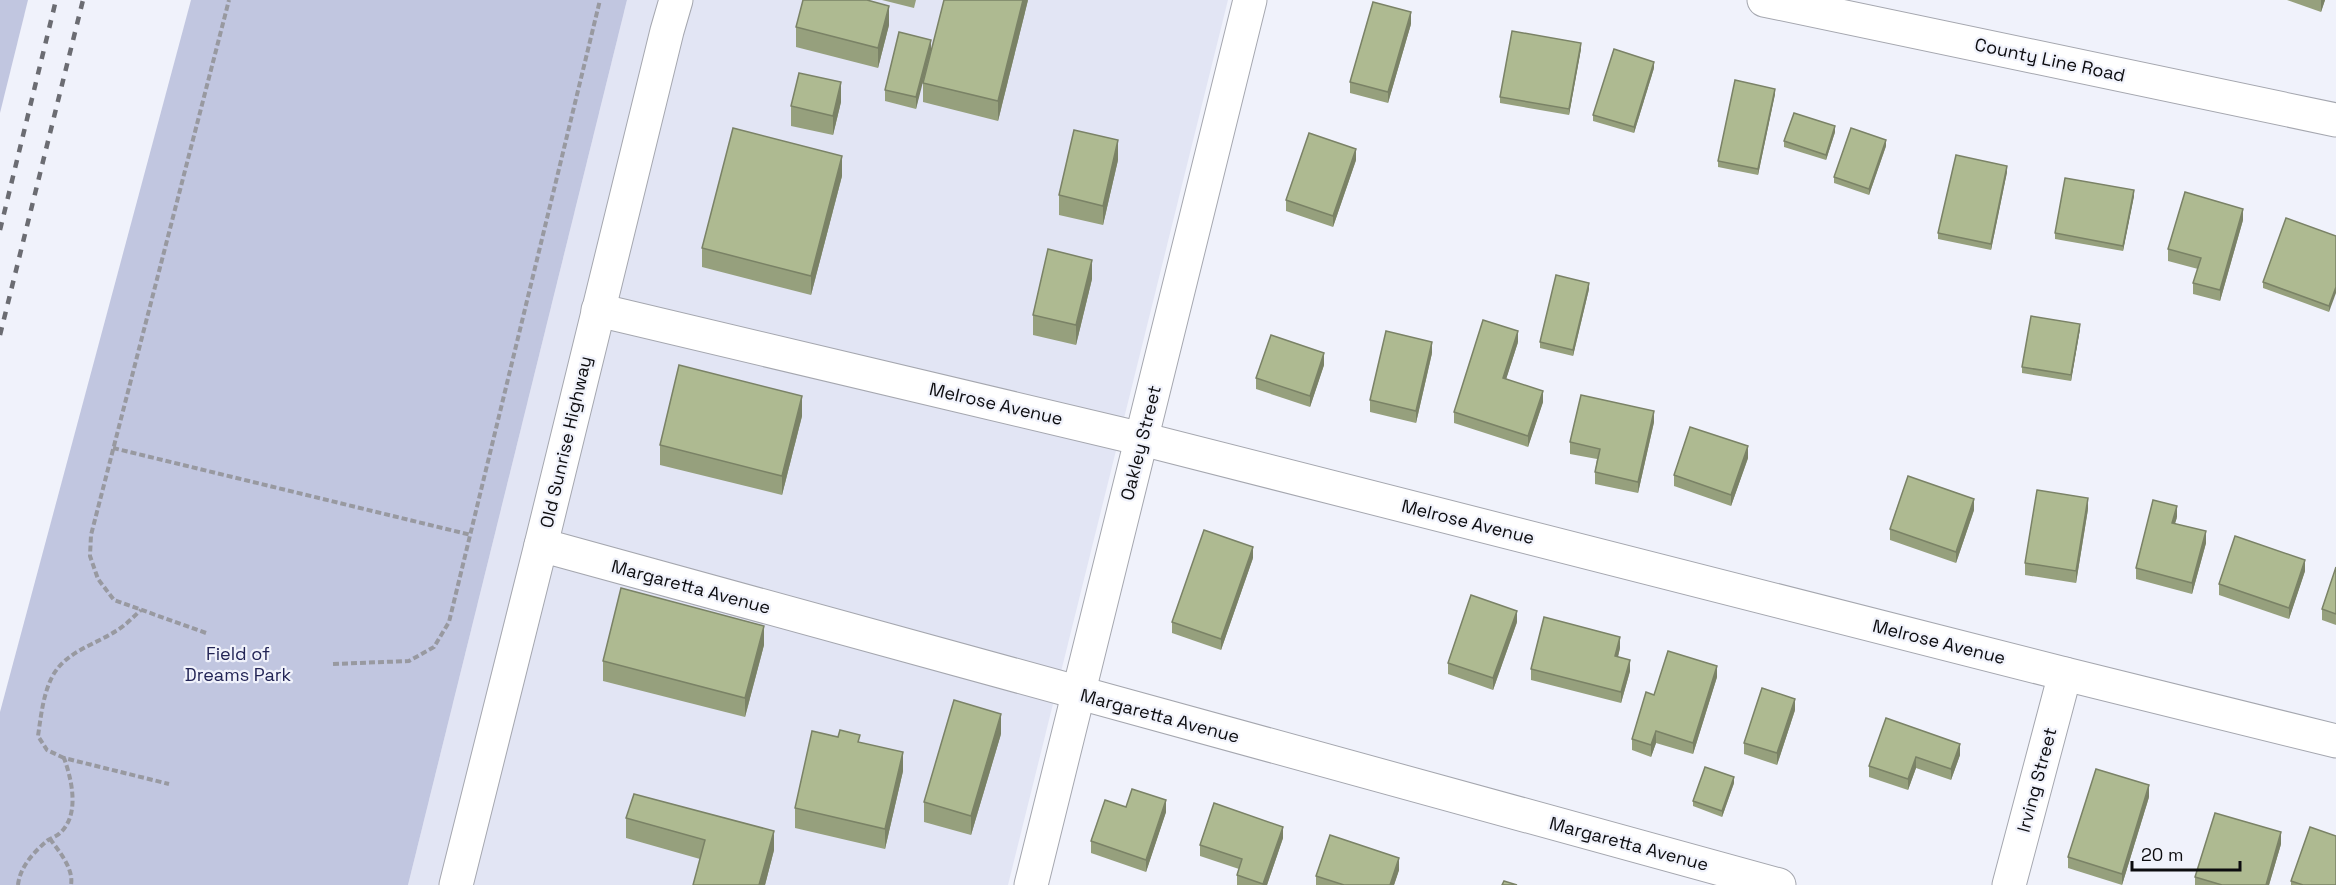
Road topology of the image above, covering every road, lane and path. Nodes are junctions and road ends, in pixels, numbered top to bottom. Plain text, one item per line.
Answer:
1 (229, 0) edge
2 (600, 0) edge
3 (676, 0) edge
4 (1250, 0) edge
5 (1764, 0) edge
6 (2336, 120) edge
7 (598, 310) junction
8 (1142, 439) junction
9 (113, 448) junction
10 (471, 535) junction
11 (541, 546) junction
12 (142, 610) junction
13 (206, 633) dead end
14 (333, 664) dead end
15 (2065, 674) junction
16 (1078, 694) junction
17 (2336, 741) edge
18 (64, 758) junction
19 (169, 784) dead end
20 (50, 839) junction
21 (18, 885) edge
22 (71, 885) edge
23 (456, 885) edge
24 (1031, 885) edge
25 (1779, 885) edge
26 (2009, 885) edge

1 - 9 path
2 - 10 path
3 - 7 street, Old Sunrise Highway
4 - 8 street, Oakley Street
5 - 6 street, County Line Road
7 - 8 street, Melrose Avenue
7 - 11 street, Old Sunrise Highway
8 - 15 street, Melrose Avenue
8 - 16 street, Oakley Street
9 - 10 path
9 - 12 path
10 - 14 path
11 - 16 street, Margaretta Avenue
11 - 23 street, Old Sunrise Highway
12 - 13 path
12 - 18 path
15 - 17 street, Melrose Avenue
15 - 26 street, Irving Street
16 - 24 street, Oakley Street
16 - 25 street, Margaretta Avenue
18 - 19 path
18 - 20 path
20 - 21 path
20 - 22 path

